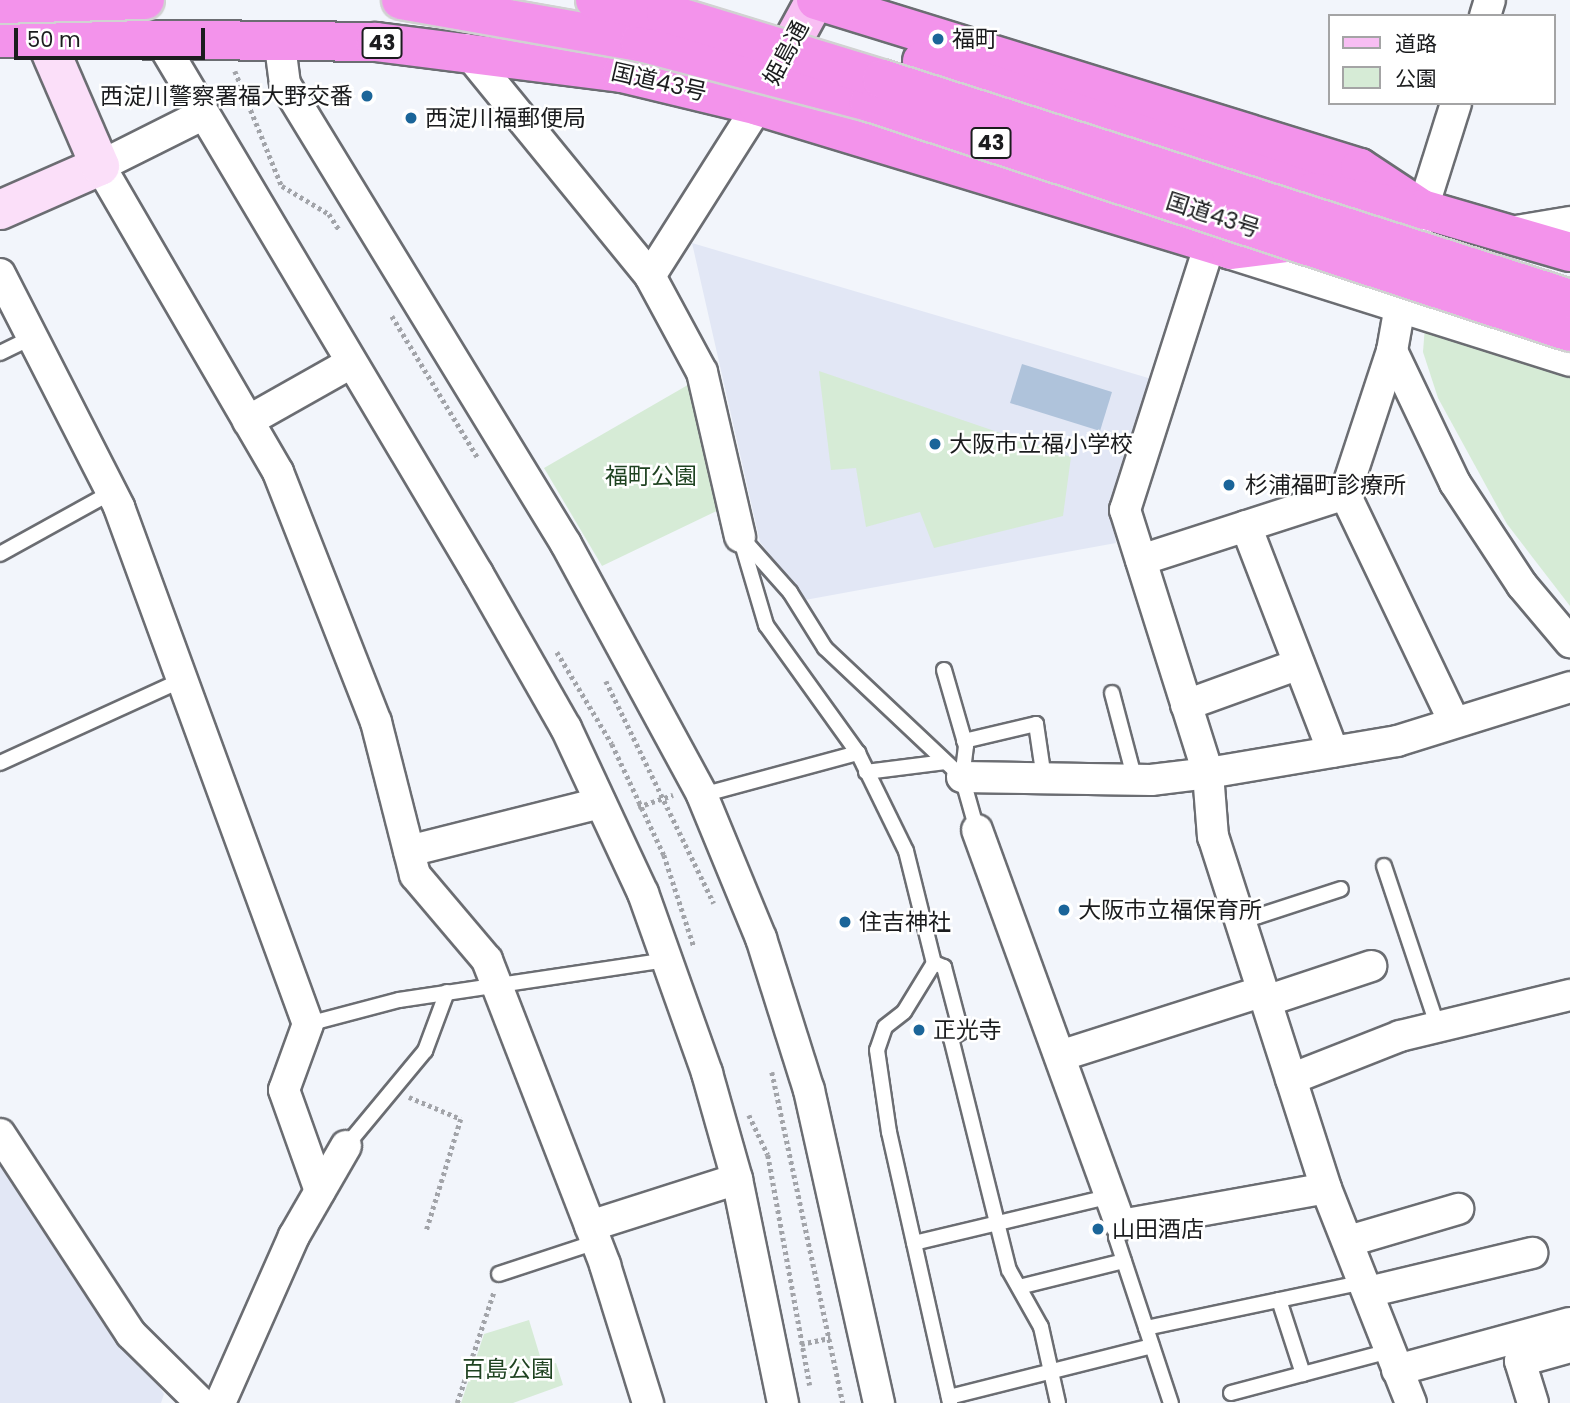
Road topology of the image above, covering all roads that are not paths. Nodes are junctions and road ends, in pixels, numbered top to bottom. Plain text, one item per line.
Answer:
1 (28, 0) edge
2 (145, 0) edge
3 (401, 0) edge
4 (595, 0) edge
5 (0, 4) edge
6 (811, 7) edge
7 (0, 38) edge
8 (46, 38) junction
9 (159, 38) junction
10 (279, 38) junction
11 (465, 49) junction
12 (1455, 105) edge
13 (758, 106) junction
14 (200, 116) junction
15 (100, 166) junction
16 (1422, 209) junction
17 (0, 210) edge
18 (1570, 222) edge
19 (1503, 233) junction
20 (1209, 247) junction
21 (1570, 252) edge
22 (0, 274) edge
23 (650, 276) junction
24 (1570, 299) edge
25 (1399, 307) junction
26 (1570, 332) edge
27 (33, 337) junction
28 (1392, 351) junction
29 (0, 353) edge
30 (1570, 360) edge
31 (349, 364) junction
32 (248, 421) junction
33 (112, 492) junction
34 (1345, 494) junction
35 (1247, 526) junction
36 (740, 537) junction
37 (0, 554) edge
38 (1141, 560) junction
39 (1570, 642) edge
40 (1300, 664) junction
41 (944, 670) dead end
42 (180, 681) junction
43 (1570, 687) edge
44 (1112, 693) dead end
45 (1186, 705) junction
46 (1454, 722) junction
47 (964, 741) junction
48 (1333, 752) junction
49 (858, 753) junction
50 (0, 763) edge
51 (953, 769) junction
52 (866, 772) junction
53 (1208, 773) junction
54 (1044, 778) junction
55 (1135, 780) junction
56 (695, 793) junction
57 (600, 803) junction
58 (977, 830) joint
59 (409, 852) junction
60 (1384, 866) dead end
61 (1341, 889) dead end
62 (1240, 922) junction
63 (666, 960) junction
64 (934, 963) junction
65 (1371, 966) dead end
66 (497, 984) junction
67 (447, 992) junction
68 (1570, 995) edge
69 (1264, 997) junction
70 (308, 1024) junction
71 (1438, 1027) junction
72 (1063, 1055) junction
73 (1291, 1079) junction
74 (0, 1135) edge
75 (346, 1146) joint
76 (737, 1179) junction
77 (1326, 1188) junction
78 (320, 1191) junction
79 (1111, 1196) junction
80 (1458, 1209) dead end
81 (997, 1220) junction
82 (1121, 1225) junction
83 (593, 1234) junction
84 (1349, 1241) junction
85 (914, 1243) junction
86 (1532, 1253) dead end
87 (1124, 1261) junction
88 (499, 1274) road end
89 (1019, 1287) junction
90 (1366, 1287) junction
91 (1279, 1300) junction
92 (1570, 1323) edge
93 (1146, 1328) junction
94 (1152, 1346) junction
95 (1570, 1347) edge
96 (1393, 1360) junction
97 (1056, 1371) junction
98 (1303, 1374) junction
99 (1231, 1393) dead end
100 (950, 1400) edge
101 (1403, 1401) edge
102 (201, 1403) edge
103 (220, 1403) edge
104 (648, 1403) edge
105 (783, 1403) edge
106 (879, 1403) edge
107 (1058, 1403) edge
108 (1171, 1403) edge
109 (1533, 1403) edge

1 - 8 street
2 - 5 highway, bridge
3 - 26 highway, 国道43号 / 43, bridge
4 - 24 highway, 国道43号 / 43, bridge
6 - 13 main road, 姫島通
6 - 16 highway
7 - 8 highway, 国道43号 / 43
8 - 9 highway, 国道43号 / 43
8 - 15 street
9 - 10 highway, 国道43号 / 43
9 - 14 street
10 - 11 highway, 国道43号 / 43
10 - 56 street
11 - 13 highway, 国道43号 / 43
11 - 23 street
12 - 16 street
13 - 20 highway, 国道43号 / 43
13 - 23 street
14 - 15 street
14 - 31 street
15 - 17 street
15 - 32 street
16 - 19 highway
16 - 20 highway, 国道43号 / 43
16 - 25 street
18 - 19 street
19 - 21 highway
20 - 25 street
20 - 38 street
22 - 27 street
23 - 36 street
25 - 28 street
25 - 30 street
27 - 29 lane
27 - 33 street
28 - 34 street
28 - 39 street
31 - 32 street
31 - 57 street
32 - 59 street
33 - 37 lane
33 - 42 street
34 - 35 street
34 - 46 street
35 - 38 street
35 - 40 street
36 - 49 lane
36 - 51 lane
38 - 45 street
40 - 45 street
40 - 48 street
41 - 47 lane
42 - 50 lane
42 - 70 street
43 - 46 street
44 - 55 lane
45 - 53 street
46 - 48 street
47 - 51 lane
47 - 54 lane
48 - 53 street
49 - 52 lane
49 - 56 lane
51 - 52 lane
51 - 54 street
51 - 58 lane
52 - 64 lane
53 - 55 street
53 - 62 street
54 - 55 street
56 - 106 street
57 - 59 street
57 - 63 street
58 - 72 street
59 - 66 street
60 - 71 lane
61 - 62 lane
62 - 69 street
63 - 66 lane
63 - 76 street
64 - 81 lane
64 - 85 lane
65 - 69 street
66 - 67 lane
66 - 83 street
67 - 70 lane
67 - 75 lane
68 - 71 street
69 - 72 street
69 - 73 street
70 - 78 street
71 - 73 street
72 - 79 street
73 - 77 street
74 - 102 street
75 - 78 street
76 - 83 street
76 - 105 street
77 - 82 street
77 - 84 street
78 - 103 street
79 - 81 lane
79 - 82 street
80 - 84 street
81 - 85 lane
81 - 89 lane
82 - 87 lane
83 - 88 lane
83 - 104 street
84 - 90 street
85 - 100 lane
86 - 90 street
87 - 89 lane
87 - 93 lane
89 - 97 lane
90 - 91 lane
90 - 96 street
91 - 93 lane
91 - 98 lane
92 - 96 street
93 - 94 lane
94 - 97 lane
94 - 108 lane
95 - 109 street
96 - 98 lane
96 - 101 street
97 - 100 lane
97 - 107 lane
98 - 99 lane

